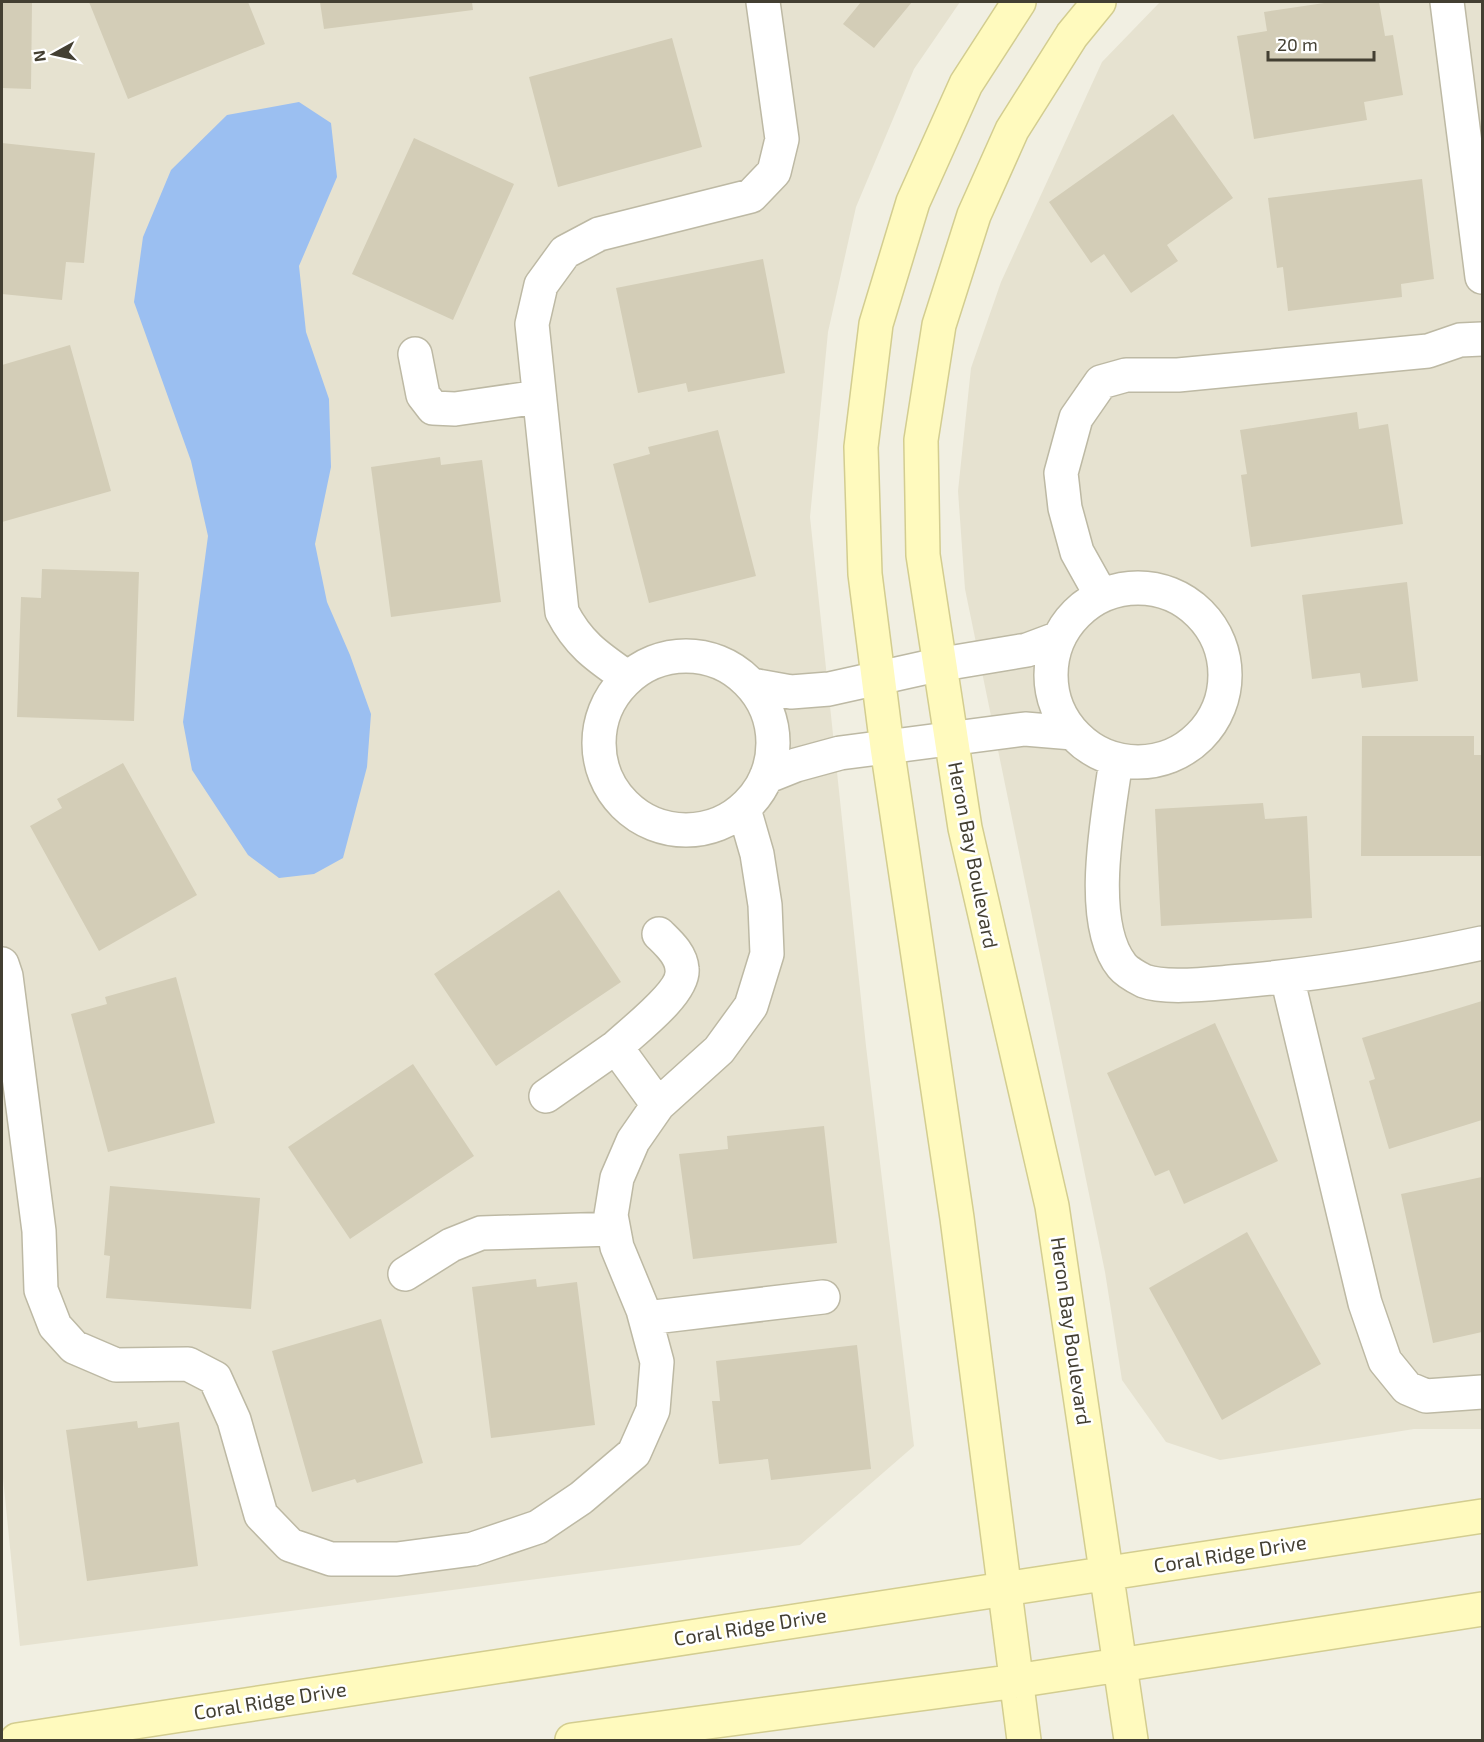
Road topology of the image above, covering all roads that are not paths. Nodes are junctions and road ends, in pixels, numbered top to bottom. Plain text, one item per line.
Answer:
1 (763, 2) edge
2 (1019, 2) edge
3 (1099, 2) edge
4 (1447, 2) edge
5 (1482, 277) edge
6 (1482, 339) edge
7 (415, 354) dead end
8 (538, 397) junction
9 (1101, 596) junction
10 (1059, 638) junction
11 (938, 665) junction
12 (628, 678) junction
13 (878, 678) junction
14 (752, 685) junction
15 (1072, 733) junction
16 (950, 738) junction
17 (887, 747) junction
18 (1116, 760) junction
19 (766, 777) junction
20 (744, 809) junction
21 (659, 934) dead end
22 (1482, 943) edge
23 (2, 964) edge
24 (1287, 977) junction
25 (616, 1047) junction
26 (546, 1096) dead end
27 (658, 1105) junction
28 (614, 1229) junction
29 (405, 1274) dead end
30 (823, 1297) dead end
31 (646, 1318) junction
32 (1482, 1392) edge
33 (1482, 1516) edge
34 (1106, 1572) junction
35 (1004, 1587) junction
36 (1482, 1609) edge
37 (1120, 1665) junction
38 (1016, 1681) junction
39 (17, 1740) edge
40 (572, 1740) edge
41 (1024, 1740) edge
42 (1131, 1740) edge

1 - 8 street
2 - 13 street
3 - 11 street, Heron Bay Boulevard
4 - 5 street
6 - 9 street
7 - 8 street
8 - 12 street
9 - 10 street
9 - 18 street
10 - 11 street
10 - 15 street
11 - 13 street
11 - 16 street, Heron Bay Boulevard
12 - 14 street
12 - 20 street
13 - 14 street
13 - 17 street
14 - 19 street
15 - 16 street
15 - 18 street
16 - 17 street
16 - 34 street, Heron Bay Boulevard
17 - 19 street
17 - 35 street
18 - 24 street
19 - 20 street
20 - 27 street
21 - 25 street
22 - 24 street
23 - 31 street
24 - 32 street
25 - 26 street
25 - 27 street
27 - 28 street
28 - 29 street
28 - 31 street
30 - 31 street
33 - 34 street, Coral Ridge Drive
34 - 35 street, Coral Ridge Drive
34 - 37 street, Heron Bay Boulevard
35 - 38 street
35 - 39 street, Coral Ridge Drive
36 - 37 street
37 - 38 street
37 - 42 street, Heron Bay Boulevard
38 - 40 street
38 - 41 street

